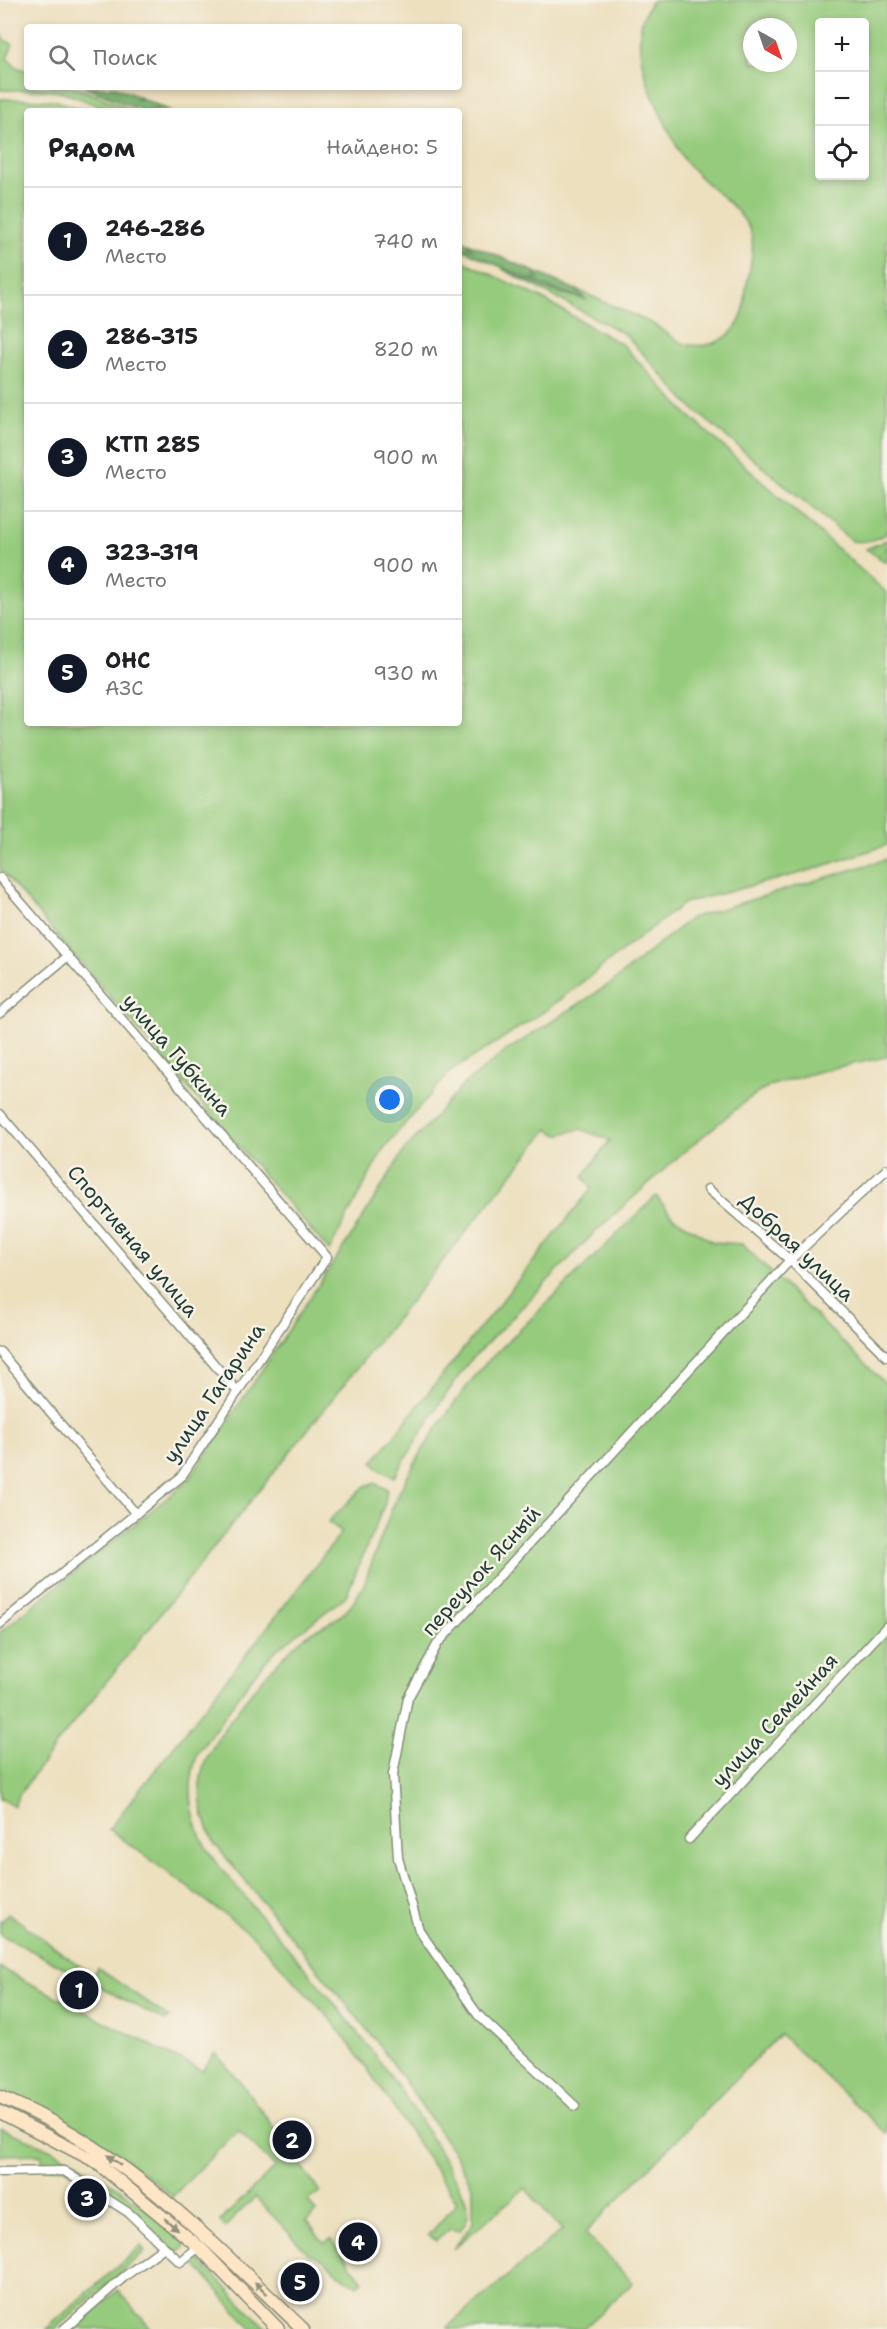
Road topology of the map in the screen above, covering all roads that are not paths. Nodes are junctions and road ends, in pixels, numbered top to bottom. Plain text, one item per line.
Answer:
1 (0, 878) edge
2 (68, 956) junction
3 (0, 1012) edge
4 (0, 1114) edge
5 (887, 1169) edge
6 (708, 1189) dead end
7 (327, 1257) joint
8 (790, 1260) junction
9 (0, 1352) edge
10 (887, 1358) edge
11 (238, 1392) junction
12 (136, 1514) junction
13 (0, 1624) edge
14 (887, 1626) edge
15 (689, 1839) dead end
16 (0, 2097) edge
17 (575, 2106) dead end
18 (0, 2112) edge
19 (0, 2172) edge
20 (164, 2247) junction
21 (198, 2247) junction
22 (64, 2329) edge
23 (278, 2329) edge
24 (303, 2329) edge

1 - 2 street, улица Губкина
2 - 3 street
2 - 7 street, улица Губкина
4 - 11 street, Спортивная улица
5 - 8 street, переулок Ясный
6 - 8 street, Добрая улица
7 - 11 street, улица Гагарина
8 - 10 street, Добрая улица
8 - 17 street, переулок Ясный
9 - 12 street
11 - 12 street, улица Гагарина
12 - 13 street, улица Гагарина
14 - 15 street, улица Семейная
24 -> 16 main road
18 -> 21 main road
19 - 20 street
20 - 21 street
20 - 22 street
21 - 23 main road

